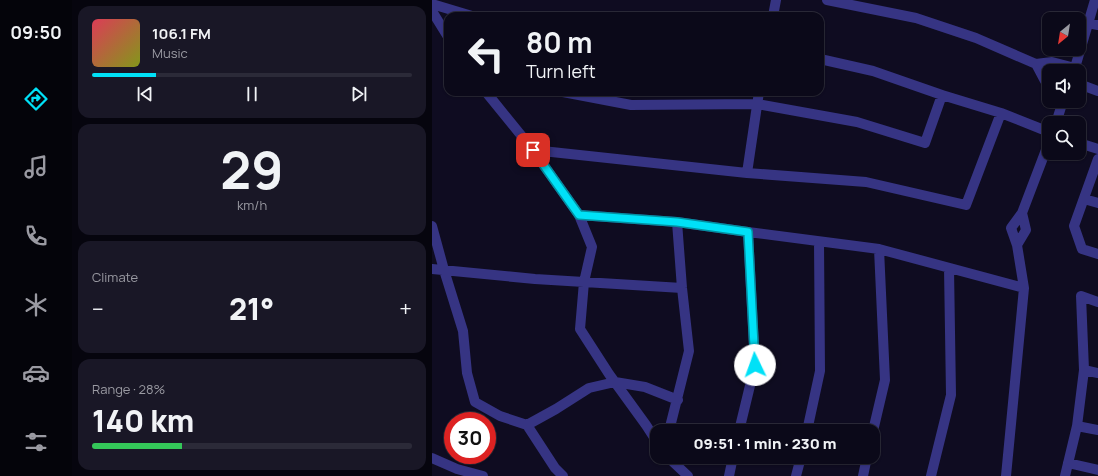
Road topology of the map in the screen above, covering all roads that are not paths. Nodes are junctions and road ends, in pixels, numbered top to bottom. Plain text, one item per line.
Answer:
1 (776, 0) edge
2 (827, 0) edge
3 (1095, 0) edge
4 (432, 4) edge
5 (432, 10) edge
6 (459, 12) edge
7 (774, 12) edge
8 (1088, 23) junction
9 (1098, 25) edge
10 (444, 30) edge
11 (824, 60) edge
12 (1036, 64) junction
13 (1058, 64) edge
14 (1076, 64) edge
15 (1042, 77) edge
16 (1086, 86) edge
17 (1098, 90) edge
18 (942, 95) junction
19 (489, 96) edge
20 (584, 96) edge
21 (758, 96) edge
22 (757, 104) junction
23 (1001, 113) junction
24 (1042, 129) edge
25 (1086, 145) edge
26 (1098, 149) edge
27 (533, 150) junction
28 (1098, 159) edge
29 (1042, 160) edge
30 (747, 173) junction
31 (1084, 199) junction
32 (1098, 203) edge
33 (579, 215) junction
34 (677, 222) junction
35 (432, 226) edge
36 (748, 232) junction
37 (819, 242) junction
38 (878, 249) junction
39 (1098, 254) edge
40 (949, 268) junction
41 (432, 269) edge
42 (444, 270) junction
43 (584, 282) junction
44 (682, 288) junction
45 (1024, 288) junction
46 (1098, 302) edge
47 (1084, 370) junction
48 (1098, 374) edge
49 (615, 382) junction
50 (678, 400) junction
51 (526, 424) junction
52 (671, 424) edge
53 (741, 424) edge
54 (808, 424) edge
55 (875, 424) edge
56 (1077, 426) junction
57 (1098, 430) edge
58 (650, 431) edge
59 (432, 458) edge
60 (1068, 463) junction
61 (675, 464) edge
62 (732, 464) edge
63 (799, 464) edge
64 (865, 464) edge
65 (1098, 470) edge
66 (483, 476) edge
67 (562, 476) edge
68 (688, 476) edge
69 (729, 476) edge
70 (796, 476) edge
71 (862, 476) edge
72 (931, 476) edge
73 (1006, 476) edge
74 (1065, 476) edge

1 - 7 street
2 - 12 street
3 - 8 street
4 - 6 street
5 - 10 street
8 - 9 street
8 - 14 street
11 - 18 street
12 - 13 street
12 - 15 street
16 - 17 street
18 - 22 street
18 - 23 street
19 - 27 street
20 - 22 street
21 - 22 street
22 - 30 street
23 - 24 street
23 - 30 street
25 - 26 street
27 - 30 street
27 - 33 street
28 - 31 street
29 - 45 street
31 - 32 street
31 - 39 street
33 - 34 street
33 - 43 street
34 - 36 street
34 - 44 street
35 - 42 street
36 - 37 street
36 - 53 street
37 - 38 street
37 - 54 street
38 - 40 street
38 - 55 street
40 - 45 street
40 - 72 street
41 - 42 street
42 - 43 street
42 - 51 street
43 - 44 street
43 - 49 street
44 - 50 street
45 - 73 street
46 - 47 street
47 - 48 street
47 - 56 street
49 - 50 street
49 - 51 street
49 - 58 street
50 - 52 street
51 - 67 street
56 - 57 street
56 - 60 street
59 - 66 street
60 - 65 street
60 - 74 street
61 - 68 street
62 - 69 street
63 - 70 street
64 - 71 street

